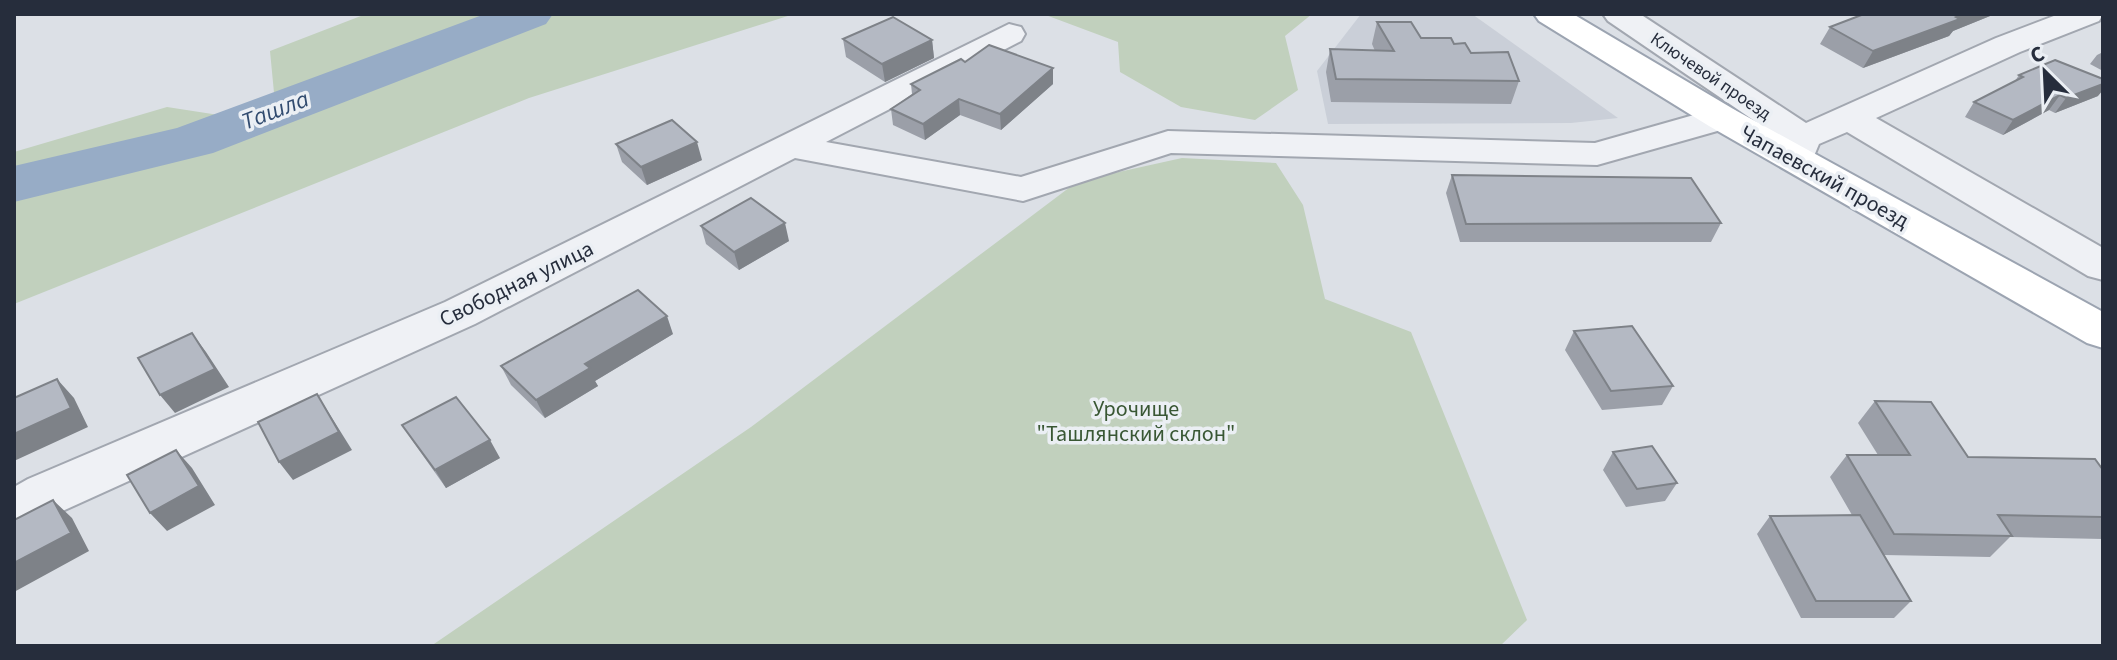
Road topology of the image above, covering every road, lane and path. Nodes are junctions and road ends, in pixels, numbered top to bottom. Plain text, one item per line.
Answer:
1 (1550, 14) edge
2 (1619, 14) edge
3 (2088, 14) edge
4 (1009, 34) dead end
5 (2008, 45) junction
6 (2049, 62) edge
7 (1722, 118) junction
8 (1849, 118) junction
9 (789, 146) junction
10 (1800, 149) junction
11 (2103, 266) edge
12 (2103, 332) edge
13 (14, 512) edge

1 - 7 main road, Чапаевский проезд
2 - 10 street, Ключевой проезд
3 - 5 street
4 - 9 street, Свободная улица
5 - 6 street
5 - 8 street
7 - 9 street
7 - 10 main road, Чапаевский проезд
8 - 10 street
8 - 11 street
9 - 13 street, Свободная улица
10 - 12 main road, Чапаевский проезд

